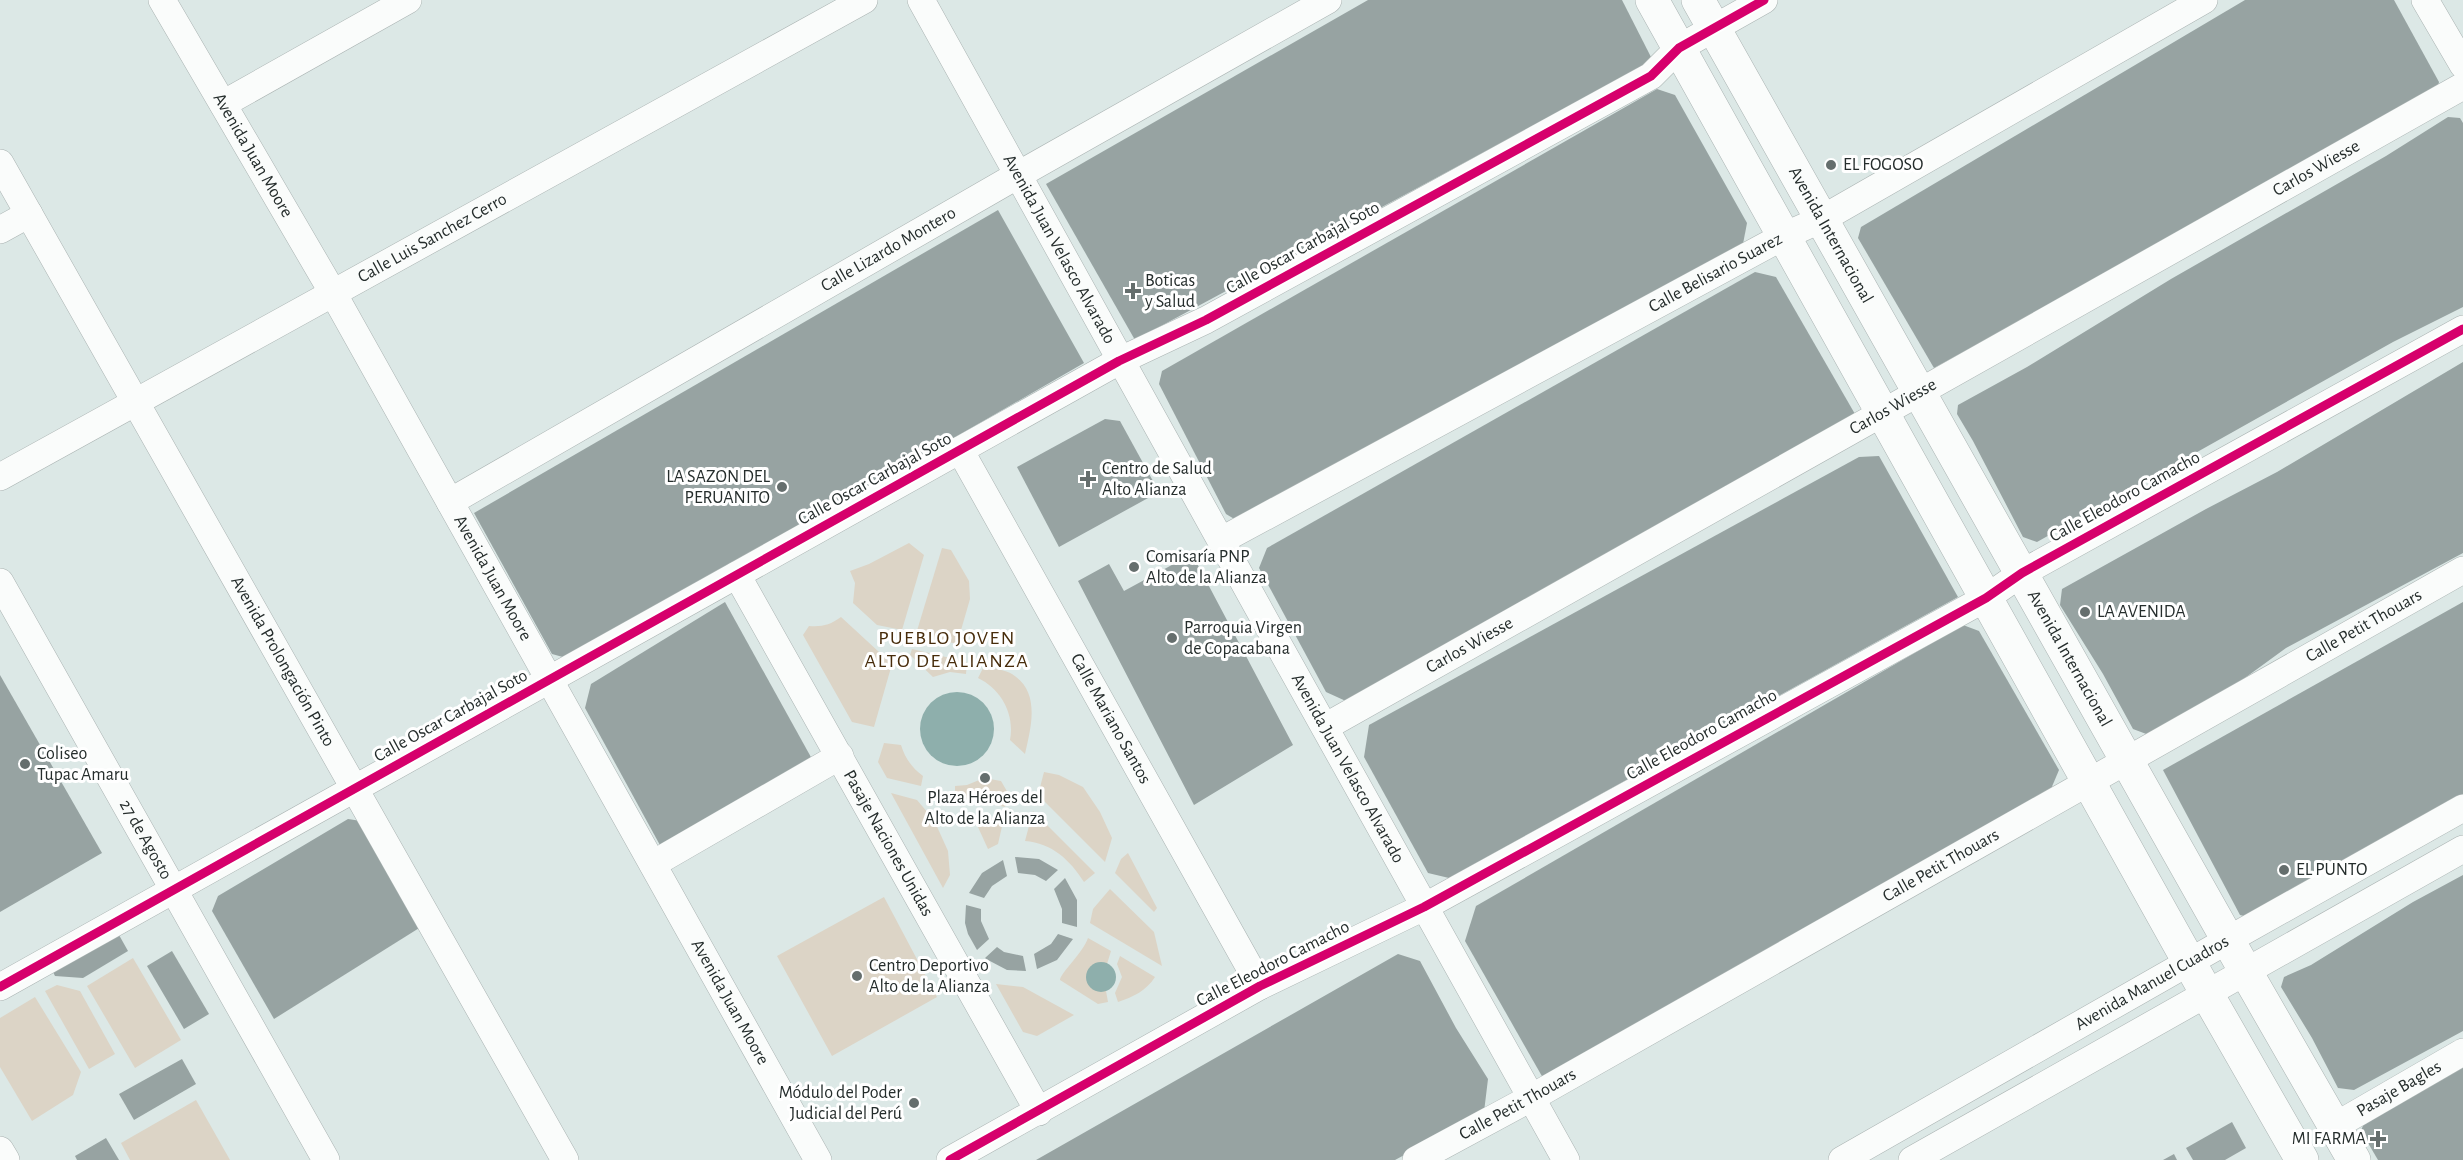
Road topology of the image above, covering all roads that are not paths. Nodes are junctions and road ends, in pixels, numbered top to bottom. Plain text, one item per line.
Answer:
1 (162, 0) edge
2 (408, 0) edge
3 (864, 0) edge
4 (921, 0) edge
5 (1328, 0) edge
6 (1652, 0) edge
7 (1698, 0) edge
8 (1764, 0) edge
9 (2204, 0) edge
10 (2425, 0) edge
11 (1714, 28) junction
12 (1679, 48) junction
13 (2463, 65) edge
14 (2463, 86) edge
15 (223, 104) junction
16 (0, 163) edge
17 (1018, 175) junction
18 (29, 214) junction
19 (1822, 219) junction
20 (0, 230) edge
21 (1784, 236) junction
22 (333, 293) junction
23 (2463, 329) edge
24 (1119, 361) junction
25 (1920, 393) junction
26 (135, 403) junction
27 (1883, 414) junction
28 (960, 450) junction
29 (0, 477) edge
30 (450, 502) junction
31 (1222, 540) junction
32 (2463, 570) edge
33 (2022, 573) junction
34 (737, 574) junction
35 (0, 582) edge
36 (1986, 598) junction
37 (550, 680) junction
38 (1324, 727) junction
39 (840, 756) junction
40 (2127, 761) junction
41 (2088, 782) junction
42 (354, 789) junction
43 (2463, 808) edge
44 (2463, 849) edge
45 (653, 864) junction
46 (173, 890) junction
47 (1424, 907) junction
48 (2228, 940) junction
49 (2189, 962) junction
50 (2246, 972) junction
51 (1260, 986) junction
52 (0, 987) edge
53 (2207, 994) junction
54 (2463, 1052) edge
55 (1531, 1098) junction
56 (1039, 1112) junction
57 (2335, 1126) junction
58 (0, 1150) edge
59 (6, 1160) edge
60 (326, 1160) edge
61 (565, 1160) edge
62 (818, 1160) edge
63 (950, 1160) edge
64 (1416, 1160) edge
65 (1566, 1160) edge
66 (1842, 1160) edge
67 (1912, 1160) edge
68 (2302, 1160) edge
69 (2354, 1160) edge

1 - 15 street, Avenida Juan Moore
2 - 15 street
3 - 22 street, Calle Luis Sanchez Cerro
4 - 17 street, Avenida Juan Velasco Alvarado
5 - 17 street, Calle Lizardo Montero
6 - 12 main road
7 - 11 main road, Avenida Internacional
8 - 11 street, Calle Oscar Carbajal Soto
9 - 19 street, Calle Belisario Suarez
10 - 13 street
11 - 12 street, Calle Oscar Carbajal Soto
11 - 19 main road, Avenida Internacional
12 - 21 main road
12 - 24 street, Calle Oscar Carbajal Soto
14 - 25 street, Carlos Wiesse
15 - 22 street, Avenida Juan Moore
16 - 18 street, Avenida Prolongación Pinto
17 - 24 street, Avenida Juan Velasco Alvarado
17 - 30 street, Calle Lizardo Montero
18 - 20 street
18 - 26 street, Avenida Prolongación Pinto
19 - 21 street, Calle Belisario Suarez
19 - 25 main road, Avenida Internacional
21 - 27 main road
21 - 31 street, Calle Belisario Suarez
22 - 26 street, Calle Luis Sanchez Cerro
22 - 30 street, Avenida Juan Moore
23 - 33 street, Calle Eleodoro Camacho
24 - 28 street, Calle Oscar Carbajal Soto
24 - 31 street, Avenida Juan Velasco Alvarado
25 - 27 street, Carlos Wiesse
25 - 33 main road, Avenida Internacional
26 - 29 street, Calle Luis Sanchez Cerro
26 - 42 street, Avenida Prolongación Pinto
27 - 36 main road
27 - 38 street, Carlos Wiesse
28 - 34 street, Calle Oscar Carbajal Soto
28 - 51 street, Calle Mariano Santos
30 - 37 street, Avenida Juan Moore
31 - 38 street, Avenida Juan Velasco Alvarado
32 - 40 street, Calle Petit Thouars
33 - 36 street, Calle Eleodoro Camacho
33 - 40 main road, Avenida Internacional
34 - 37 street, Calle Oscar Carbajal Soto
34 - 39 street, Pasaje Naciones Unidas
35 - 46 street, 27 de Agosto
36 - 41 main road
36 - 47 street, Calle Eleodoro Camacho
37 - 42 street, Calle Oscar Carbajal Soto
37 - 45 street, Avenida Juan Moore
38 - 47 street, Avenida Juan Velasco Alvarado
39 - 45 street
39 - 56 street, Pasaje Naciones Unidas
40 - 41 street, Calle Petit Thouars
40 - 48 main road, Avenida Internacional
41 - 49 main road
41 - 55 street, Calle Petit Thouars
42 - 46 street, Calle Oscar Carbajal Soto
42 - 61 street, Avenida Prolongación Pinto
43 - 48 street, Avenida Manuel Cuadros
44 - 50 street, Avenida Manuel Cuadros
45 - 62 street, Avenida Juan Moore
46 - 52 street, Calle Oscar Carbajal Soto
46 - 60 street, 27 de Agosto
47 - 51 street, Calle Eleodoro Camacho
47 - 55 street, Avenida Juan Velasco Alvarado
48 - 49 street, Avenida Manuel Cuadros
48 - 50 main road, Avenida Internacional
49 - 53 main road
49 - 66 street, Avenida Manuel Cuadros
50 - 53 street, Avenida Manuel Cuadros
50 - 57 main road, Avenida Internacional
51 - 56 street, Calle Eleodoro Camacho
53 - 67 street, Avenida Manuel Cuadros
53 - 68 main road
54 - 57 street, Pasaje Bagles
55 - 64 street, Calle Petit Thouars
55 - 65 street, Avenida Juan Velasco Alvarado
56 - 63 street, Calle Eleodoro Camacho
57 - 69 main road, Avenida Internacional
58 - 59 street

